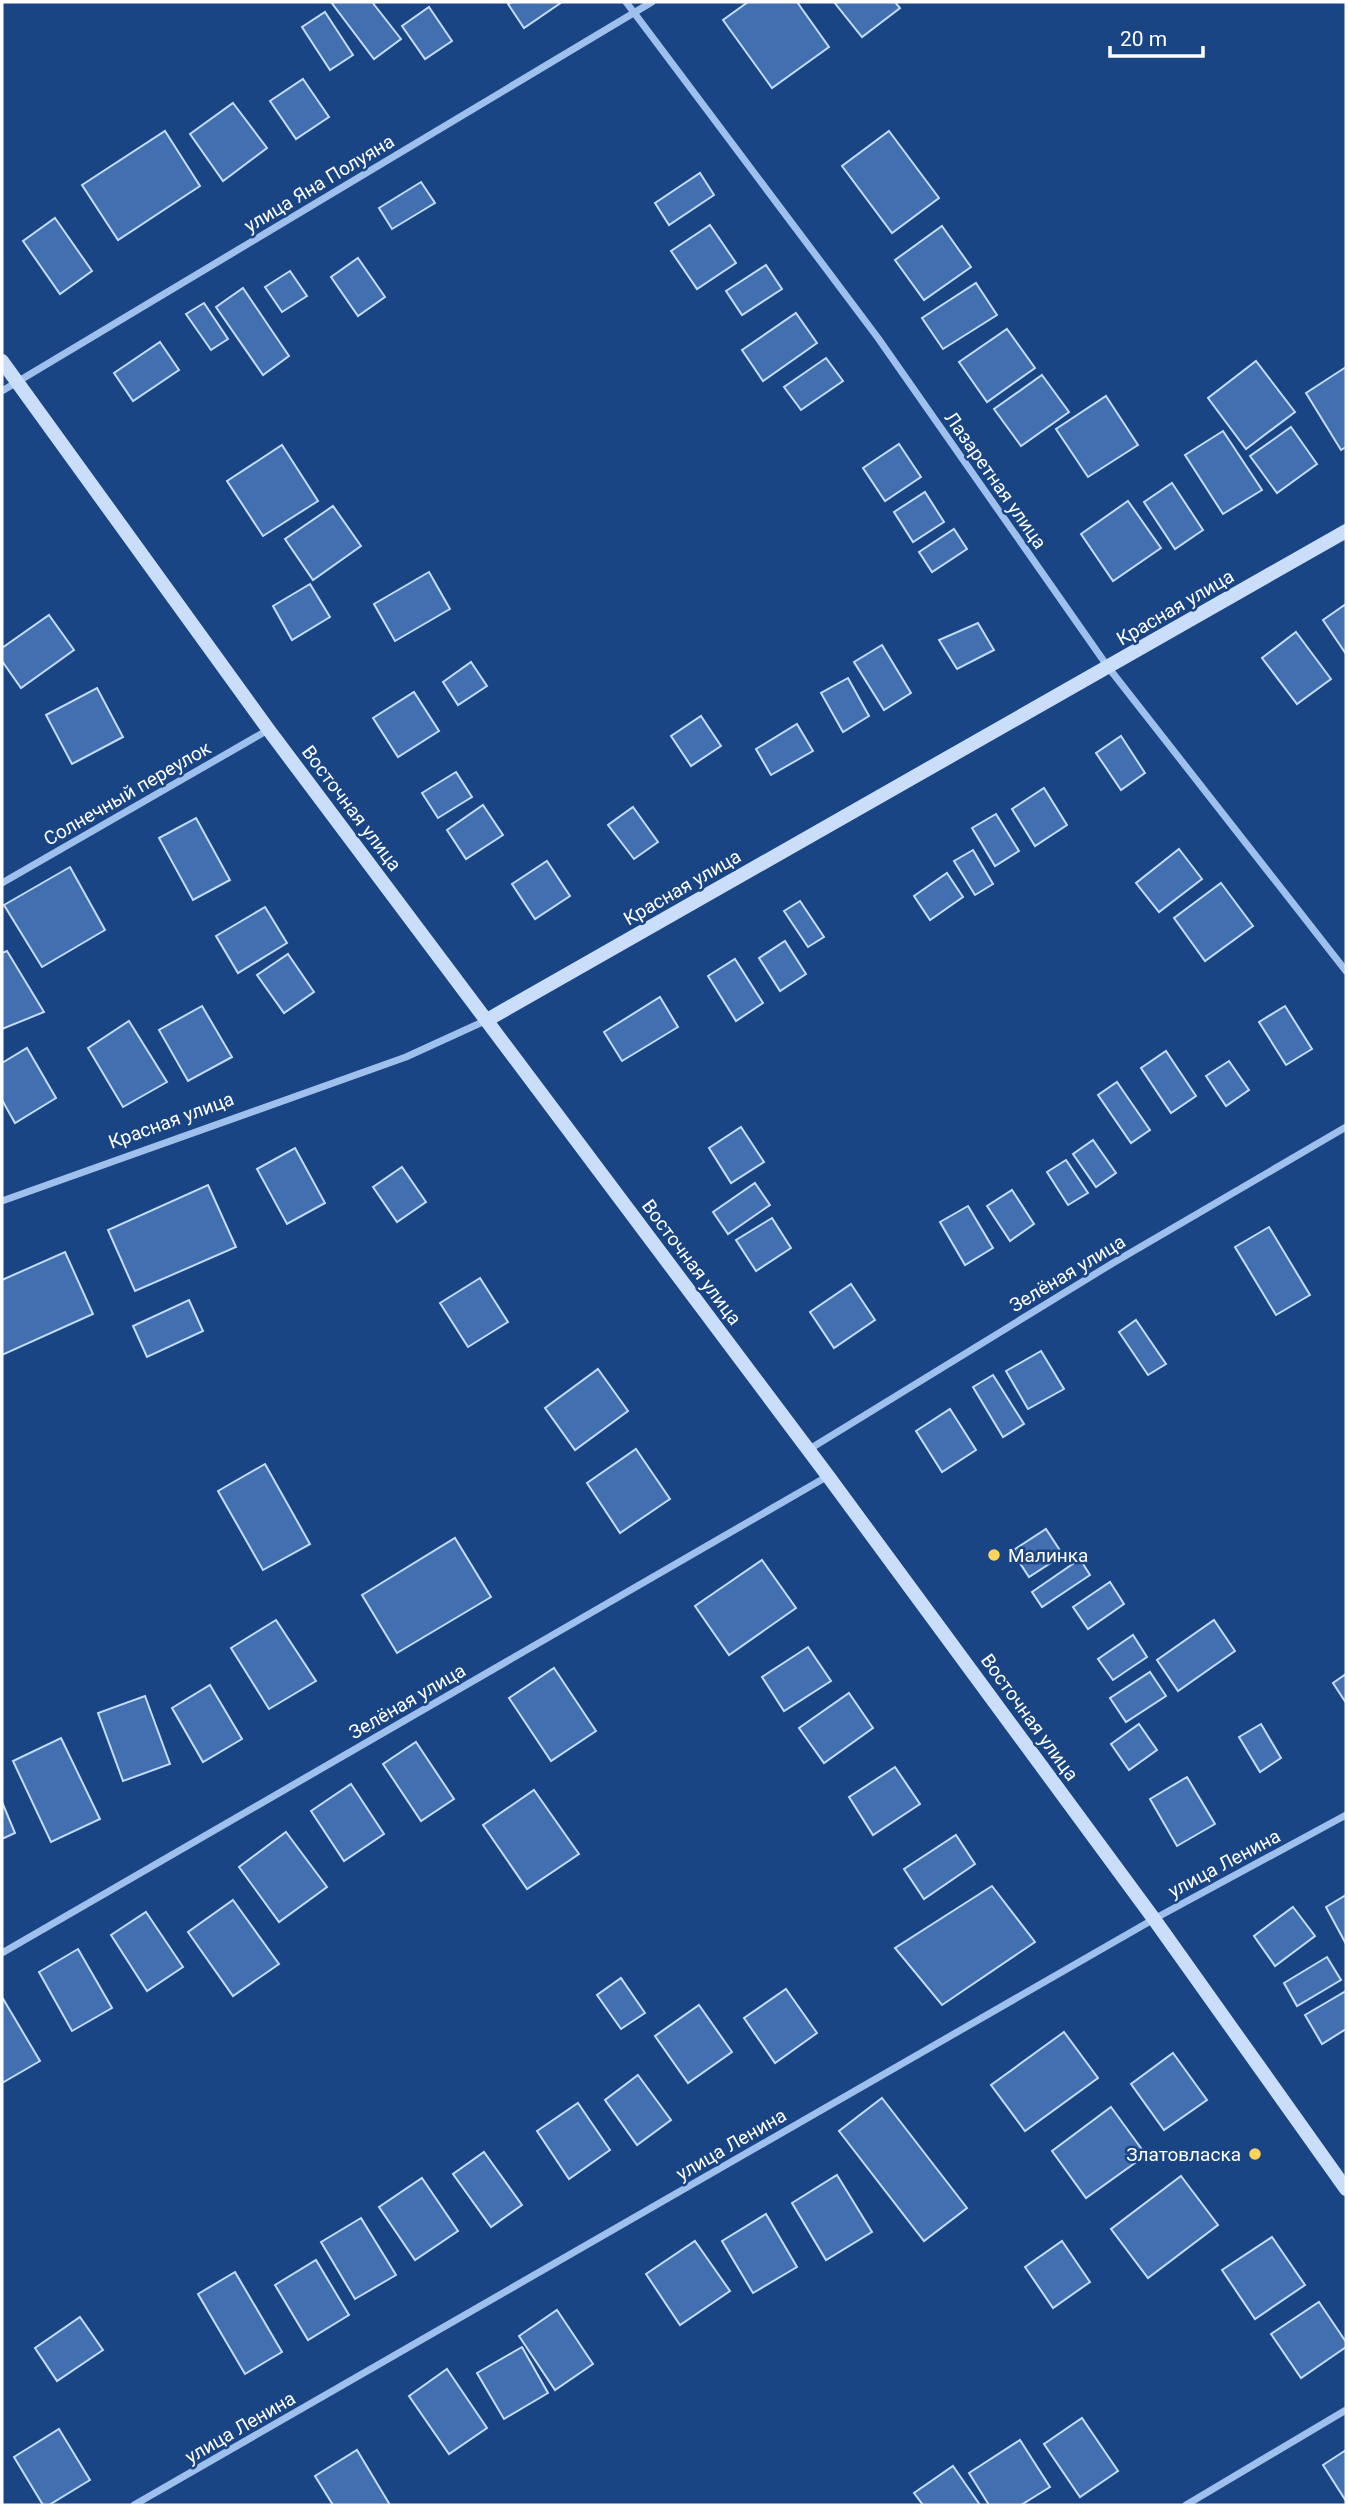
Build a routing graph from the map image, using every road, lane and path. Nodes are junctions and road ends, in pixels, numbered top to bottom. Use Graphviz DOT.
graph roads {
  1 [pos="626,2"];
  2 [pos="652,2"];
  3 [pos="634,12"];
  4 [pos="2,361"];
  5 [pos="17,382"];
  6 [pos="2,391"];
  7 [pos="1346,531"];
  8 [pos="1108,667"];
  9 [pos="268,729"];
  10 [pos="2,883"];
  11 [pos="1346,971"];
  12 [pos="487,1020"];
  13 [pos="1346,1127"];
  14 [pos="2,1201"];
  15 [pos="808,1450"];
  16 [pos="828,1476"];
  17 [pos="1346,1815"];
  18 [pos="1154,1919"];
  19 [pos="2,1953"];
  20 [pos="1346,2189"];
  21 [pos="1346,2410"];
  22 [pos="134,2505"];
  23 [pos="1186,2505"];
  1 -- 3 [label="street, Лазаретная улица"];
  2 -- 3 [label="street, улица Яна Полуяна"];
  3 -- 5 [label="street, улица Яна Полуяна"];
  3 -- 8 [label="street, Лазаретная улица"];
  4 -- 5 [label="street, Восточная улица"];
  5 -- 6 [label="street, улица Яна Полуяна"];
  5 -- 9 [label="street, Восточная улица"];
  7 -- 8 [label="street, Красная улица"];
  8 -- 11 [label="street, Лазаретная улица"];
  8 -- 12 [label="street, Красная улица"];
  9 -- 10 [label="street, Солнечный переулок"];
  9 -- 12 [label="street, Восточная улица"];
  12 -- 14 [label="street, Красная улица"];
  12 -- 15 [label="street, Восточная улица"];
  13 -- 15 [label="street, Зелёная улица"];
  15 -- 16 [label="street, Восточная улица"];
  16 -- 18 [label="street, Восточная улица"];
  16 -- 19 [label="street, Зелёная улица"];
  17 -- 18 [label="street, улица Ленина"];
  18 -- 20 [label="street, Восточная улица"];
  18 -- 22 [label="street, улица Ленина"];
  21 -- 23 [label="street"];
}
